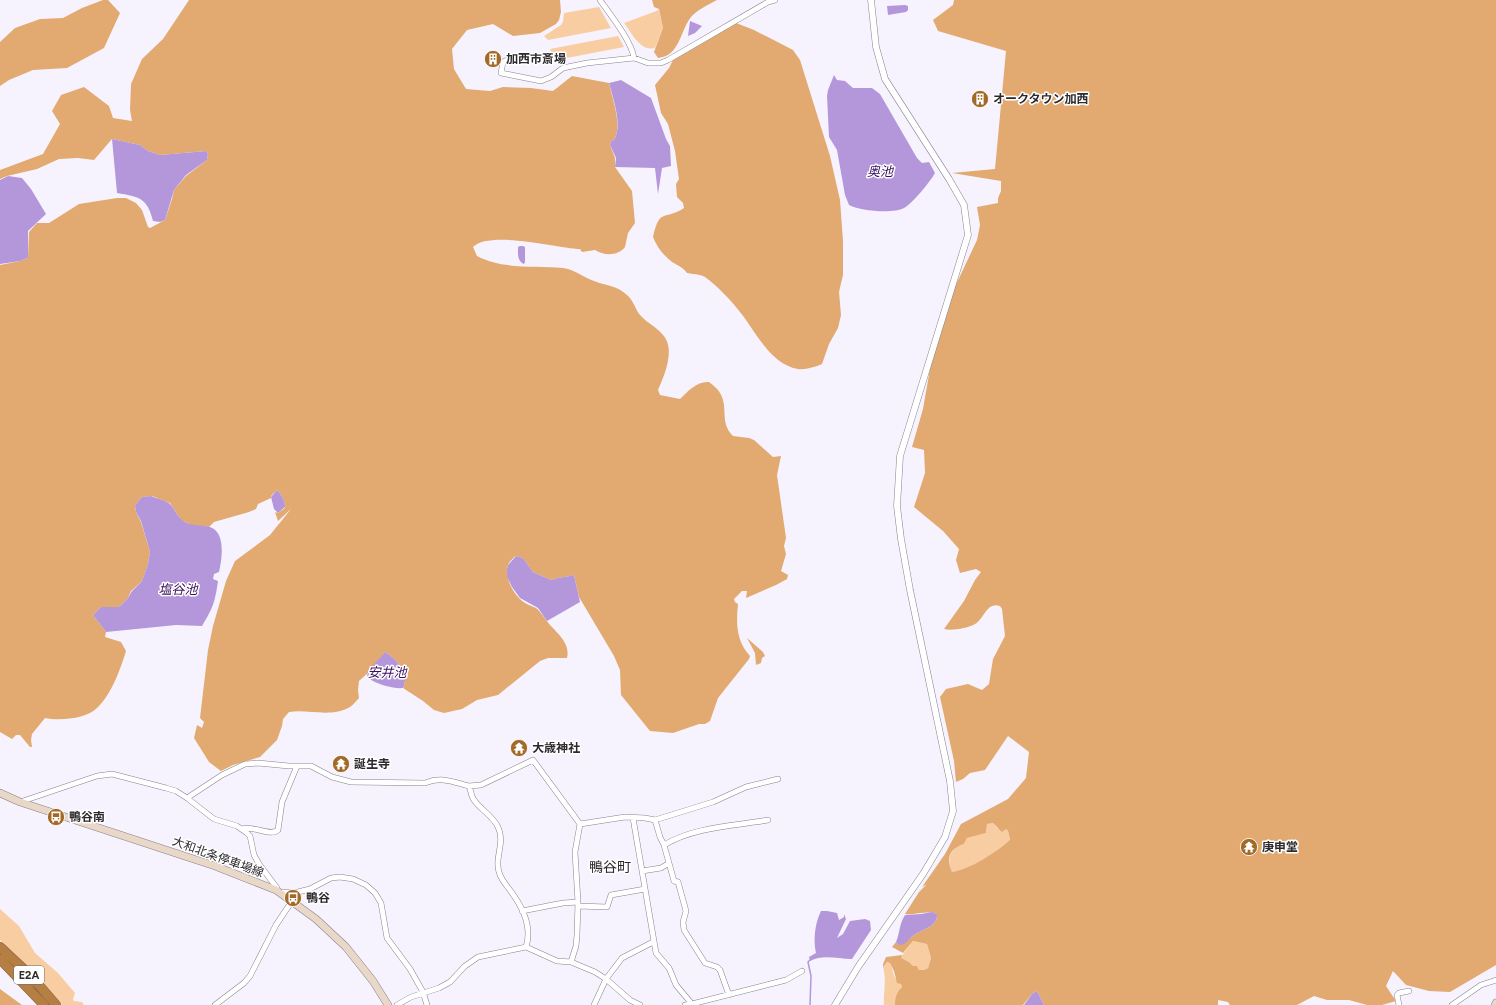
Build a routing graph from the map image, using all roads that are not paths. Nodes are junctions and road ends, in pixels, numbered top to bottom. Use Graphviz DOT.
graph roads {
  1 [pos="600,0"];
  2 [pos="775,0"];
  3 [pos="870,0"];
  4 [pos="634,58"];
  5 [pos="520,60"];
  6 [pos="297,766"];
  7 [pos="778,779"];
  8 [pos="469,786"];
  9 [pos="0,793"];
  10 [pos="187,798"];
  11 [pos="20,802"];
  12 [pos="633,818"];
  13 [pos="655,820"];
  14 [pos="768,820"];
  15 [pos="580,824"];
  16 [pos="242,829"];
  17 [pos="664,846"];
  18 [pos="669,863"];
  19 [pos="642,871"];
  20 [pos="645,889"];
  21 [pos="278,892"];
  22 [pos="292,901"];
  23 [pos="578,904"];
  24 [pos="522,911"];
  25 [pos="653,942"];
  26 [pos="0,947"];
  27 [pos="526,947"];
  28 [pos="0,959"];
  29 [pos="571,962"];
  30 [pos="802,971"];
  31 [pos="606,979"];
  32 [pos="1496,980"];
  33 [pos="1409,991"];
  34 [pos="423,992"];
  35 [pos="729,995"];
  36 [pos="692,1004"];
  37 [pos="44,1005"];
  38 [pos="56,1005"];
  39 [pos="215,1005"];
  40 [pos="388,1005"];
  41 [pos="397,1005"];
  42 [pos="427,1005"];
  43 [pos="594,1005"];
  44 [pos="640,1005"];
  45 [pos="685,1005"];
  46 [pos="835,1005"];
  47 [pos="1398,1005"];
  48 [pos="1452,1005"];
  1 -- 4 [label="street"];
  2 -- 4 [label="street"];
  3 -- 46 [label="street"];
  4 -- 5 [label="street"];
  6 -- 8 [label="street"];
  6 -- 10 [label="street"];
  6 -- 16 [label="street"];
  7 -- 13 [label="street"];
  8 -- 15 [label="street"];
  8 -- 24 [label="street"];
  9 -- 11 [label="main road, 大和北条停車場線"];
  10 -- 11 [label="street"];
  10 -- 16 [label="street"];
  11 -- 21 [label="main road, 大和北条停車場線"];
  12 -- 13 [label="street"];
  12 -- 15 [label="street"];
  12 -- 19 [label="street"];
  13 -- 17 [label="street"];
  14 -- 17 [label="street"];
  15 -- 23 [label="street"];
  16 -- 21 [label="street"];
  17 -- 18 [label="street"];
  18 -- 19 [label="street"];
  18 -- 35 [label="street"];
  19 -- 20 [label="street"];
  20 -- 23 [label="street"];
  20 -- 25 [label="street"];
  21 -- 22 [label="main road, 大和北条停車場線"];
  21 -- 34 [label="street"];
  22 -- 39 [label="street"];
  22 -- 40 [label="main road, 大和北条停車場線"];
  23 -- 24 [label="street"];
  23 -- 29 [label="street"];
  24 -- 27 [label="street"];
  25 -- 31 [label="street"];
  25 -- 36 [label="street"];
  26 -- 38 [label="highway, E2A"];
  27 -- 29 [label="street"];
  27 -- 34 [label="street"];
  28 -- 37 [label="highway, E2A"];
  29 -- 31 [label="street"];
  30 -- 35 [label="street"];
  31 -- 43 [label="street"];
  31 -- 44 [label="street"];
  32 -- 48 [label="street"];
  33 -- 47 [label="street"];
  34 -- 41 [label="street"];
  34 -- 42 [label="street"];
  35 -- 36 [label="street"];
  36 -- 45 [label="street"];
}
